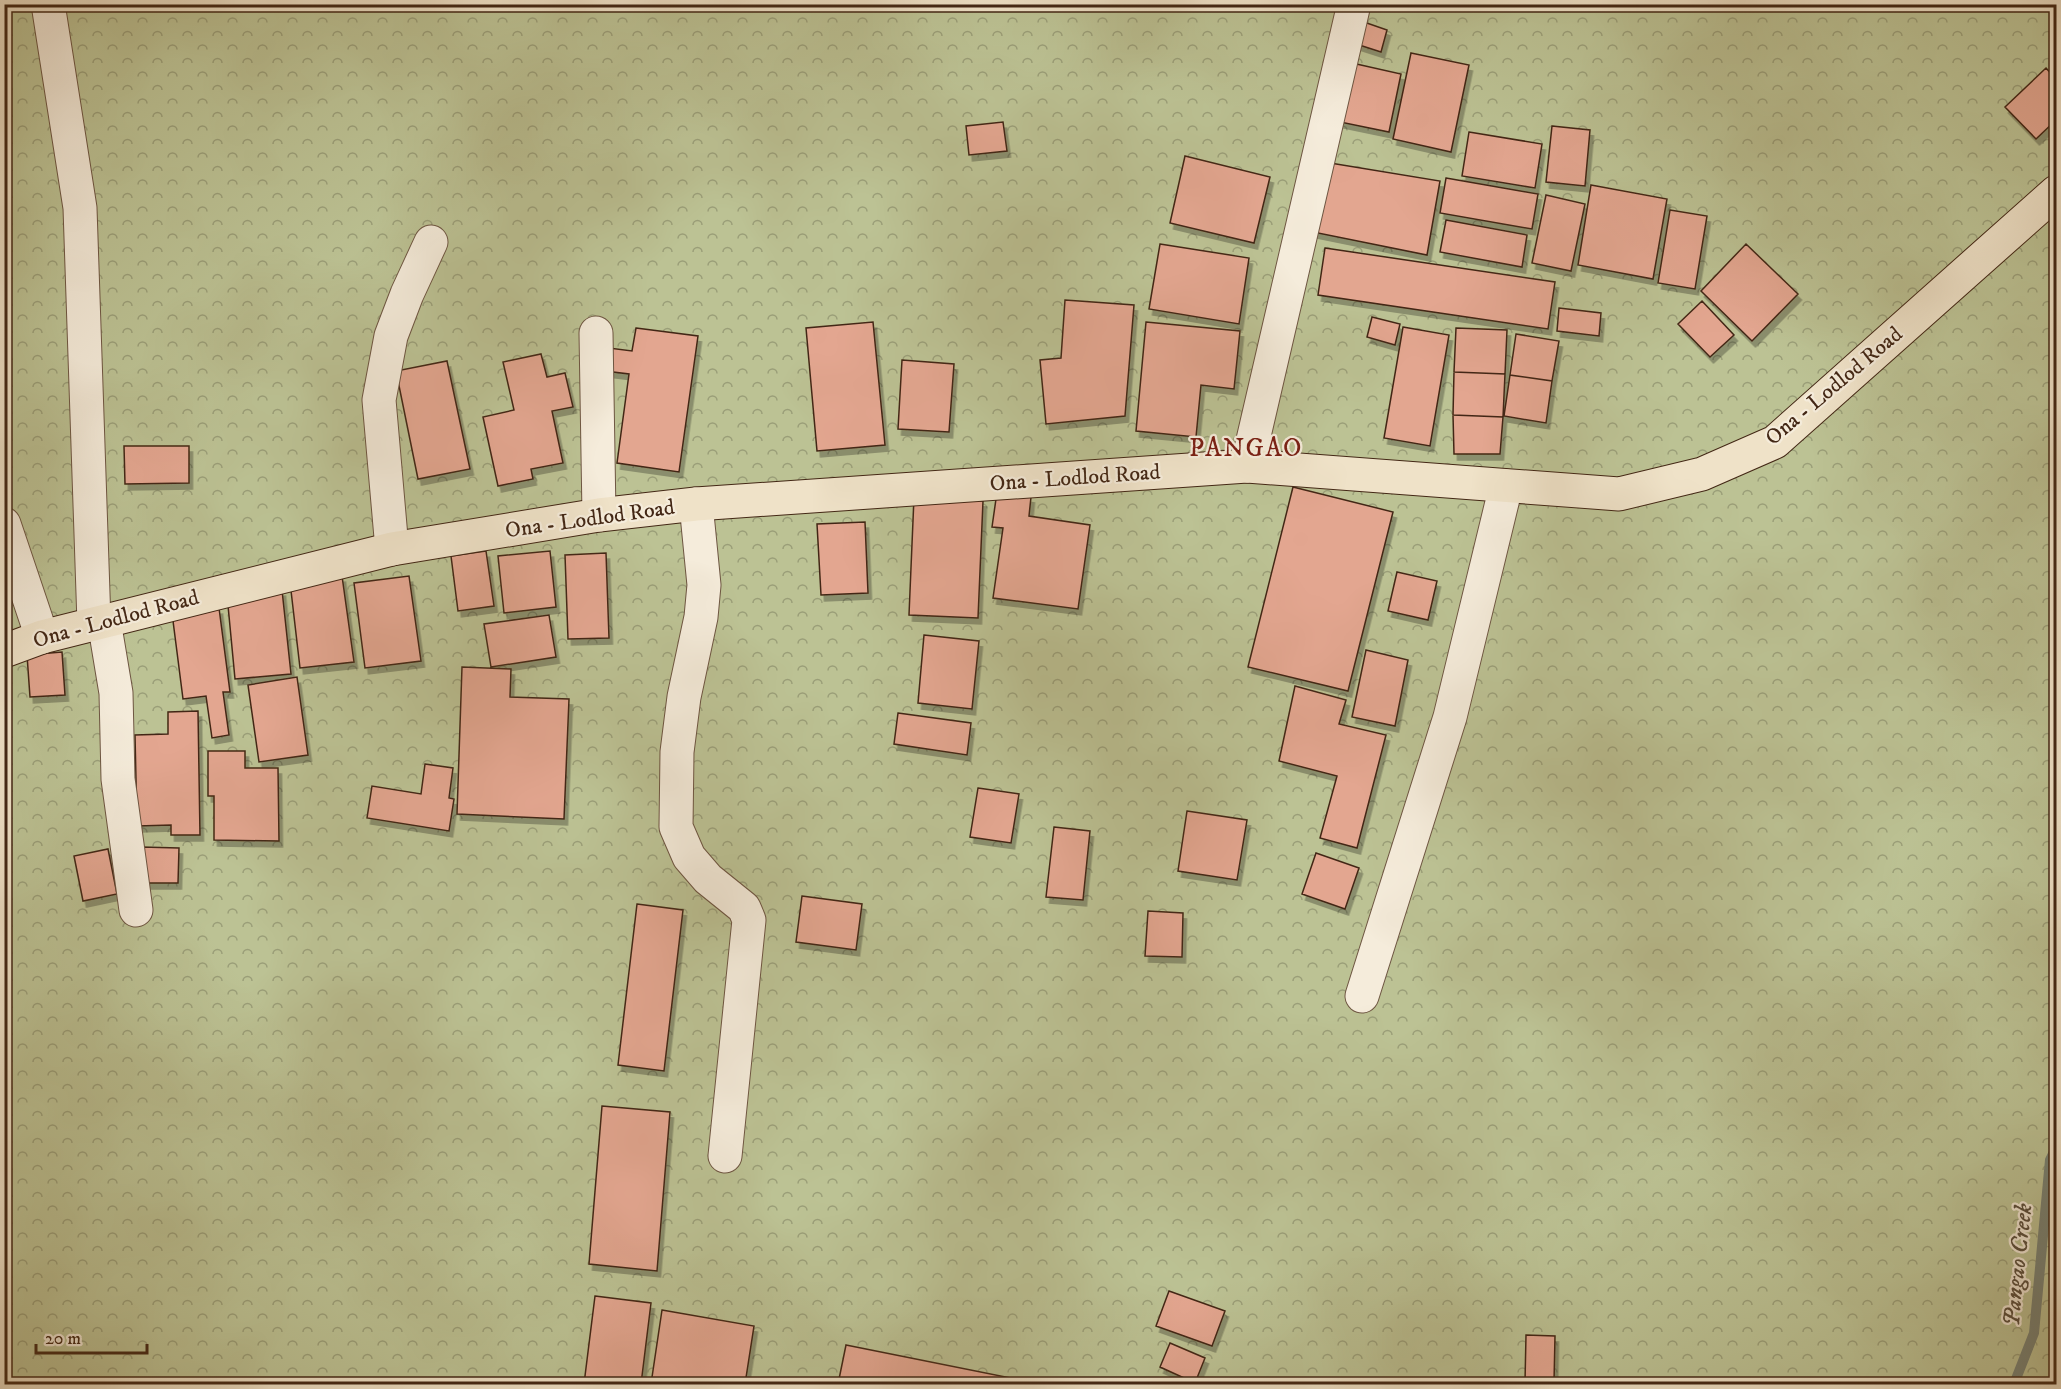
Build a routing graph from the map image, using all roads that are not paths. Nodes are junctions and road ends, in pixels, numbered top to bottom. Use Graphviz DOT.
graph roads {
  1 [pos="48,4"];
  2 [pos="1354,4"];
  3 [pos="2056,192"];
  4 [pos="431,242"];
  5 [pos="596,333"];
  6 [pos="1247,466"];
  7 [pos="1506,486"];
  8 [pos="696,504"];
  9 [pos="600,515"];
  10 [pos="4,524"];
  11 [pos="392,549"];
  12 [pos="99,622"];
  13 [pos="42,637"];
  14 [pos="4,651"];
  15 [pos="136,910"];
  16 [pos="1362,996"];
  17 [pos="725,1156"];
  1 -- 12 [label="street"];
  2 -- 6 [label="street"];
  3 -- 7 [label="main road, Ona - Lodlod Road"];
  4 -- 11 [label="street"];
  5 -- 9 [label="street"];
  6 -- 7 [label="main road, Ona - Lodlod Road"];
  6 -- 8 [label="main road, Ona - Lodlod Road"];
  7 -- 16 [label="street"];
  8 -- 9 [label="main road, Ona - Lodlod Road"];
  8 -- 17 [label="street"];
  9 -- 11 [label="main road, Ona - Lodlod Road"];
  10 -- 13 [label="street"];
  11 -- 12 [label="main road, Ona - Lodlod Road"];
  12 -- 13 [label="main road, Ona - Lodlod Road"];
  12 -- 15 [label="street"];
  13 -- 14 [label="main road, Ona - Lodlod Road"];
}
